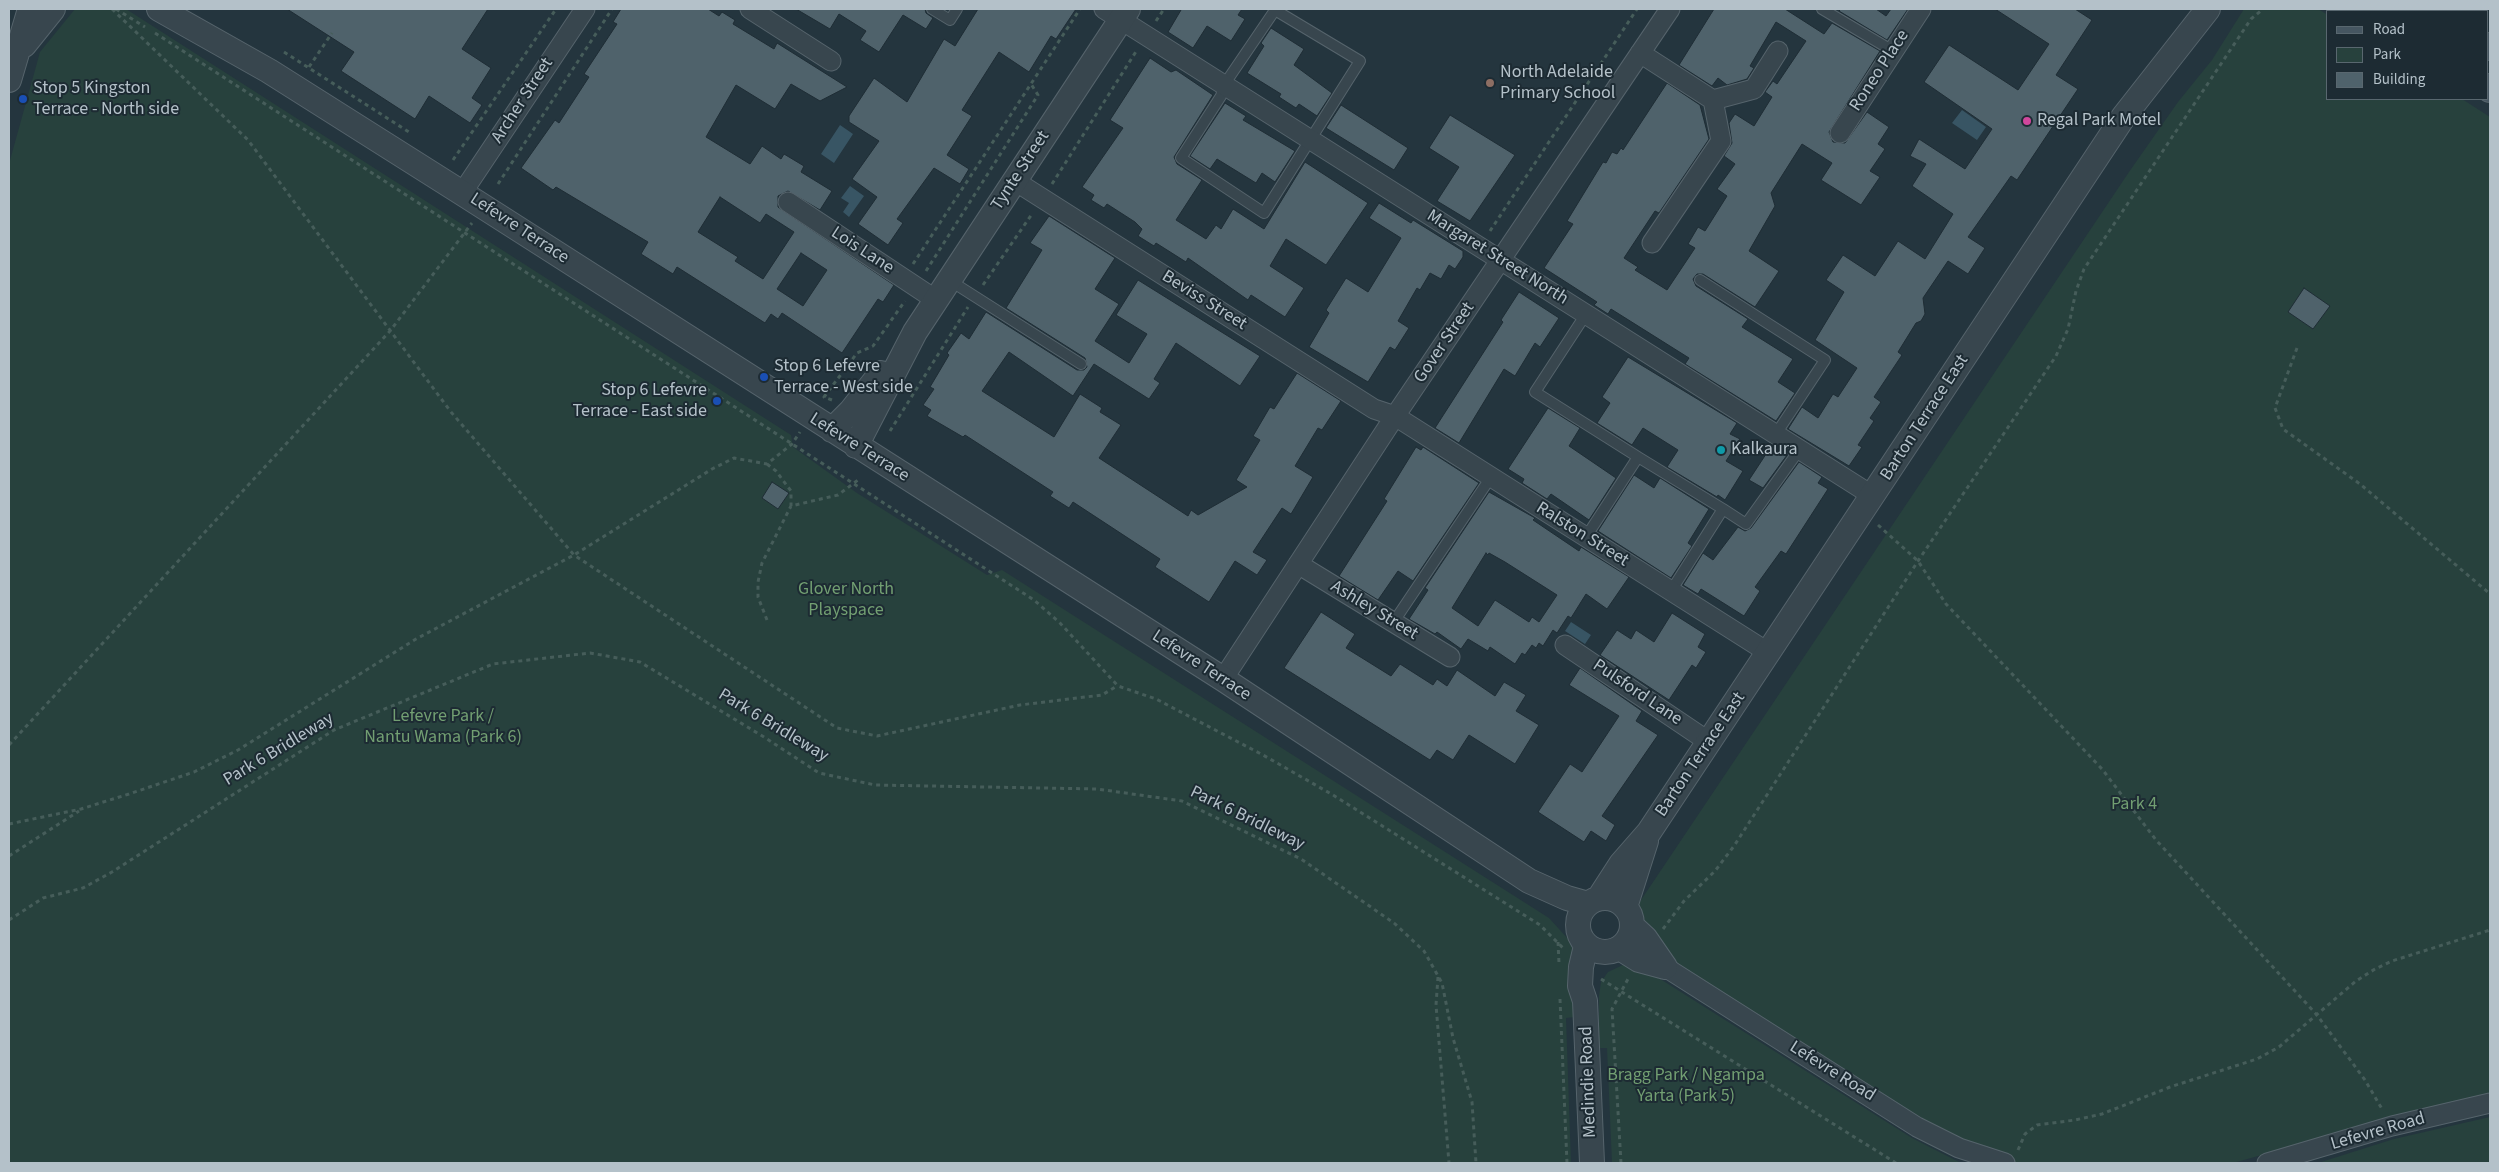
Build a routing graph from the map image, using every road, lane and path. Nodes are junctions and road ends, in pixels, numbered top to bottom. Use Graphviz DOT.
graph roads {
  1 [pos="30,9"];
  2 [pos="52,9"];
  3 [pos="112,9"];
  4 [pos="116,9"];
  5 [pos="159,9"];
  6 [pos="556,9"];
  7 [pos="585,9"];
  8 [pos="612,9"];
  9 [pos="750,9"];
  10 [pos="932,9"];
  11 [pos="957,9"];
  12 [pos="1637,9"];
  13 [pos="1670,9"];
  14 [pos="1822,9"];
  15 [pos="1920,9"];
  16 [pos="2208,9"];
  17 [pos="2263,9"];
  18 [pos="1080,10"];
  19 [pos="1117,12"];
  20 [pos="332,33"];
  21 [pos="1140,46"];
  22 [pos="1778,51"];
  23 [pos="1893,51"];
  24 [pos="284,52"];
  25 [pos="1640,53"];
  26 [pos="15,56"];
  27 [pos="831,61"];
  28 [pos="309,67"];
  29 [pos="9,80"];
  30 [pos="1031,84"];
  31 [pos="1224,85"];
  32 [pos="1713,100"];
  33 [pos="1840,133"];
  34 [pos="415,136"];
  35 [pos="1311,140"];
  36 [pos="447,156"];
  37 [pos="1015,181"];
  38 [pos="498,184"];
  39 [pos="462,193"];
  40 [pos="1043,199"];
  41 [pos="788,202"];
  42 [pos="484,207"];
  43 [pos="464,233"];
  44 [pos="1486,236"];
  45 [pos="1652,243"];
  46 [pos="1502,261"];
  47 [pos="1700,280"];
  48 [pos="910,282"];
  49 [pos="943,290"];
  50 [pos="975,297"];
  51 [pos="1586,314"];
  52 [pos="390,331"];
  53 [pos="914,332"];
  54 [pos="2297,348"];
  55 [pos="1081,364"];
  56 [pos="833,400"];
  57 [pos="1396,416"];
  58 [pos="832,430"];
  59 [pos="1776,434"];
  60 [pos="888,435"];
  61 [pos="792,444"];
  62 [pos="856,446"];
  63 [pos="1800,450"];
  64 [pos="1638,457"];
  65 [pos="767,464"];
  66 [pos="1491,477"];
  67 [pos="858,480"];
  68 [pos="854,484"];
  69 [pos="1868,504"];
  70 [pos="791,506"];
  71 [pos="1723,509"];
  72 [pos="1586,537"];
  73 [pos="574,555"];
  74 [pos="1918,561"];
  75 [pos="1298,564"];
  76 [pos="1671,591"];
  77 [pos="2489,593"];
  78 [pos="767,620"];
  79 [pos="1393,623"];
  80 [pos="1565,645"];
  81 [pos="1769,653"];
  82 [pos="1450,657"];
  83 [pos="1223,679"];
  84 [pos="1118,686"];
  85 [pos="1709,742"];
  86 [pos="9,744"];
  87 [pos="81,809"];
  88 [pos="9,824"];
  89 [pos="1650,832"];
  90 [pos="9,856"];
  91 [pos="1529,881"];
  92 [pos="1593,901"];
  93 [pos="1629,917"];
  94 [pos="9,920"];
  95 [pos="2490,930"];
  96 [pos="1659,934"];
  97 [pos="1558,941"];
  98 [pos="1592,945"];
  99 [pos="1665,967"];
  100 [pos="1634,969"];
  101 [pos="1559,970"];
  102 [pos="1438,976"];
  103 [pos="1604,981"];
  104 [pos="1560,989"];
  105 [pos="1620,991"];
  106 [pos="2317,1015"];
  107 [pos="2490,1103"];
  108 [pos="2392,1126"];
  109 [pos="2011,1158"];
  110 [pos="1450,1163"];
  111 [pos="1476,1163"];
  112 [pos="1567,1163"];
  113 [pos="1592,1163"];
  114 [pos="1621,1163"];
  115 [pos="1896,1163"];
  116 [pos="2267,1163"];
  1 -- 26 [label="street"];
  2 -- 26 [label="street"];
  3 -- 52 [label="path"];
  4 -- 43 [label="path"];
  5 -- 39 [label="street, Lefevre Terrace"];
  6 -- 36 [label="path"];
  7 -- 39 [label="street, Archer Street"];
  8 -- 38 [label="path"];
  9 -- 27 [label="street"];
  10 -- 11 [label="lane"];
  12 -- 44 [label="path"];
  13 -- 25 [label="street, Gover Street"];
  14 -- 23 [label="lane"];
  15 -- 23 [label="street, Roneo Place"];
  16 -- 69 [label="street, Barton Terrace East"];
  17 -- 74 [label="path"];
  18 -- 30 [label="path"];
  19 -- 31 [label="street, Margaret Street North"];
  19 -- 37 [label="street, Tynte Street"];
  20 -- 28 [label="path"];
  21 -- 40 [label="path"];
  22 -- 32 [label="street"];
  23 -- 33 [label="street, Roneo Place"];
  24 -- 28 [label="path"];
  25 -- 32 [label="street"];
  25 -- 46 [label="street, Gover Street"];
  26 -- 29 [label="street"];
  28 -- 34 [label="path"];
  30 -- 48 [label="path"];
  30 -- 48 [label="path"];
  31 -- 35 [label="street, Margaret Street North"];
  31 -- 35 [label="lane"];
  31 -- 35 [label="lane"];
  32 -- 45 [label="street"];
  35 -- 46 [label="street, Margaret Street North"];
  37 -- 40 [label="street, Beviss Street"];
  37 -- 49 [label="street, Tynte Street"];
  39 -- 42 [label="street, Lefevre Terrace"];
  40 -- 50 [label="path"];
  40 -- 57 [label="street, Beviss Street"];
  41 -- 48 [label="street, Lois Lane"];
  42 -- 43 [label="path"];
  42 -- 58 [label="street, Lefevre Terrace"];
  43 -- 52 [label="path"];
  43 -- 61 [label="path"];
  46 -- 51 [label="street, Margaret Street North"];
  46 -- 57 [label="street, Gover Street"];
  47 -- 59 [label="lane"];
  48 -- 49 [label="street, Lois Lane"];
  48 -- 56 [label="path"];
  49 -- 50 [label="lane"];
  49 -- 53 [label="street, Tynte Street"];
  50 -- 55 [label="lane"];
  50 -- 60 [label="path"];
  51 -- 59 [label="street, Margaret Street North"];
  51 -- 64 [label="lane"];
  52 -- 73 [label="path"];
  52 -- 86 [label="path"];
  53 -- 58 [label="street, Tynte Street"];
  53 -- 62 [label="street, Tynte Street"];
  54 -- 77 [label="path"];
  57 -- 66 [label="street, Ralston Street"];
  57 -- 75 [label="street, Gover Street"];
  58 -- 62 [label="street, Lefevre Terrace"];
  59 -- 63 [label="street, Margaret Street North"];
  61 -- 65 [label="path"];
  61 -- 68 [label="path"];
  62 -- 83 [label="street, Lefevre Terrace"];
  63 -- 69 [label="street, Margaret Street North"];
  63 -- 71 [label="lane"];
  64 -- 71 [label="lane"];
  64 -- 72 [label="lane"];
  65 -- 70 [label="path"];
  65 -- 73 [label="path"];
  66 -- 72 [label="street, Ralston Street"];
  66 -- 79 [label="lane"];
  67 -- 68 [label="path"];
  68 -- 70 [label="path"];
  68 -- 84 [label="path"];
  69 -- 74 [label="path"];
  69 -- 81 [label="street, Barton Terrace East"];
  70 -- 78 [label="path"];
  71 -- 76 [label="lane"];
  72 -- 76 [label="street, Ralston Street"];
  73 -- 84 [label="path"];
  73 -- 87 [label="path"];
  74 -- 96 [label="path"];
  74 -- 106 [label="path"];
  75 -- 79 [label="street, Ashley Street"];
  75 -- 83 [label="street, Gover Street"];
  76 -- 81 [label="street, Ralston Street"];
  79 -- 82 [label="street, Ashley Street"];
  80 -- 85 [label="street, Pulsford Lane"];
  81 -- 85 [label="street, Barton Terrace East"];
  83 -- 91 [label="street, Lefevre Terrace"];
  84 -- 97 [label="path"];
  85 -- 89 [label="street, Barton Terrace East"];
  87 -- 88 [label="path"];
  87 -- 90 [label="path"];
  89 -- 92 [label="street, Barton Terrace East"];
  89 -- 93 [label="street, Barton Terrace East"];
  91 -- 92 [label="street, Lefevre Terrace"];
  91 -- 98 [label="street, Lefevre Terrace"];
  92 -- 93 [label="street"];
  92 -- 98 [label="street"];
  93 -- 98 [label="street"];
  93 -- 99 [label="street, Lefevre Road"];
  94 -- 102 [label="path, Park 6 Bridleway"];
  95 -- 106 [label="path"];
  97 -- 98 [label="path"];
  97 -- 101 [label="path"];
  98 -- 99 [label="street, Lefevre Road"];
  98 -- 113 [label="street, Medindie Road"];
  99 -- 109 [label="street, Lefevre Road"];
  100 -- 105 [label="path"];
  102 -- 110 [label="path"];
  102 -- 111 [label="path, Park 6 Bridleway"];
  103 -- 105 [label="path"];
  104 -- 112 [label="path"];
  105 -- 114 [label="path"];
  105 -- 115 [label="path"];
  106 -- 108 [label="path"];
  106 -- 109 [label="path"];
  107 -- 108 [label="street, Lefevre Road"];
  108 -- 116 [label="street, Lefevre Road"];
}
